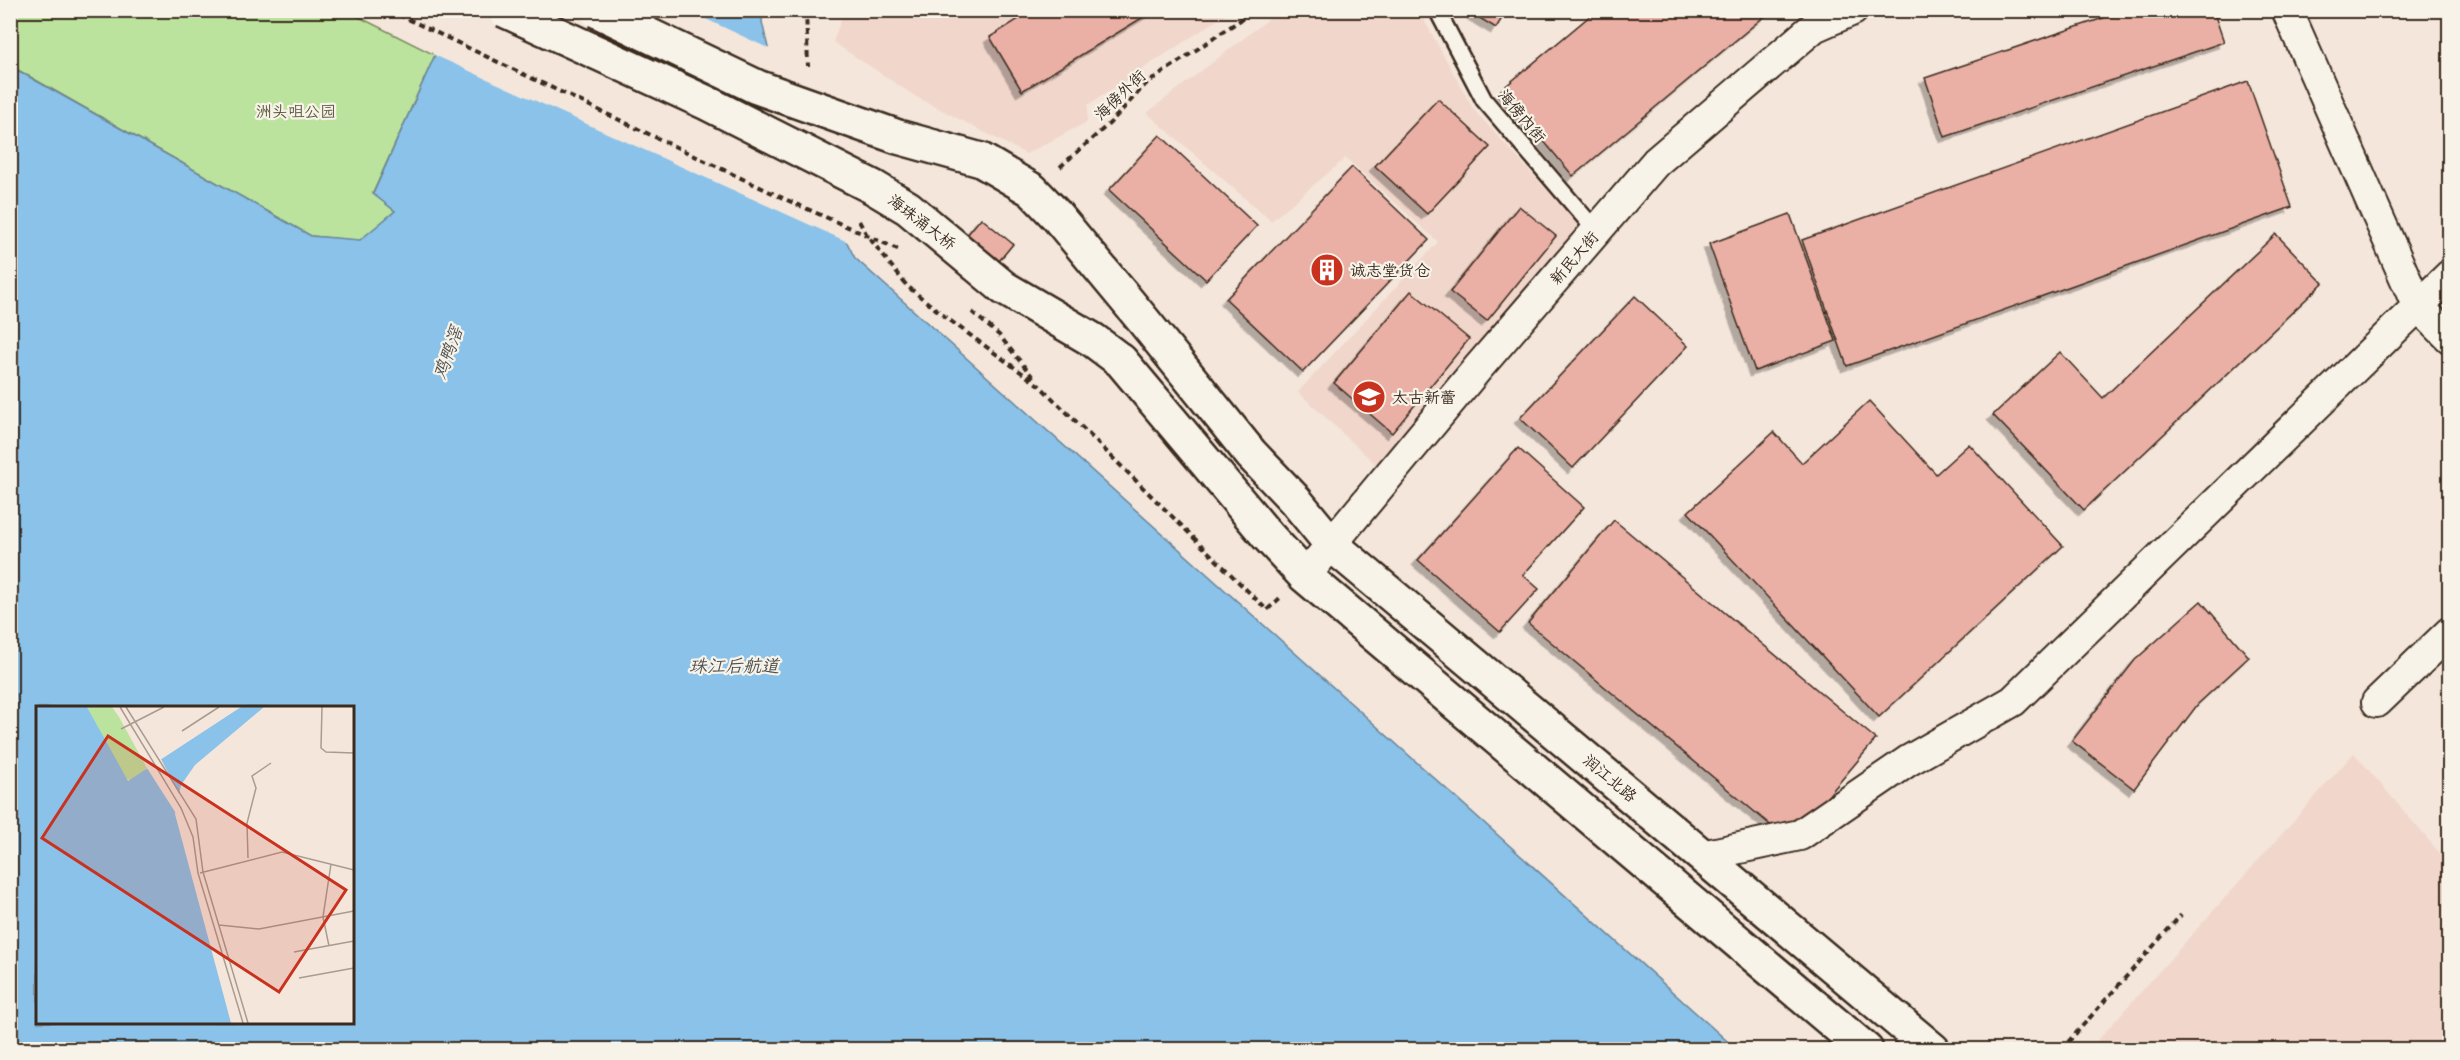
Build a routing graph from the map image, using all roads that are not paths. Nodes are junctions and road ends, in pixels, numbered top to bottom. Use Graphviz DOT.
graph roads {
  1 [pos="504,10"];
  2 [pos="597,10"];
  3 [pos="1437,10"];
  4 [pos="1853,10"];
  5 [pos="2287,10"];
  6 [pos="1597,232"];
  7 [pos="2450,275"];
  8 [pos="2417,305"];
  9 [pos="2450,338"];
  10 [pos="1332,545"];
  11 [pos="1305,576"];
  12 [pos="2450,632"];
  13 [pos="2377,702"];
  14 [pos="1702,856"];
  15 [pos="1866,1050"];
  16 [pos="1933,1050"];
  1 -- 11 [label="main road, 海珠涌大桥, bridge"];
  2 -- 10 [label="main road, 润江北路, bridge"];
  3 -- 6 [label="lane, 海傍内街"];
  4 -- 6 [label="street, 新民大街"];
  5 -- 8 [label="street"];
  6 -- 10 [label="street, 新民大街"];
  7 -- 8 [label="street"];
  8 -- 9 [label="street"];
  8 -- 14 [label="street"];
  10 -- 11 [label="street, 新民大街"];
  10 -- 14 [label="main road, 润江北路"];
  11 -- 15 [label="main road"];
  12 -- 13 [label="street"];
  14 -- 16 [label="main road, 润江北路"];
}
